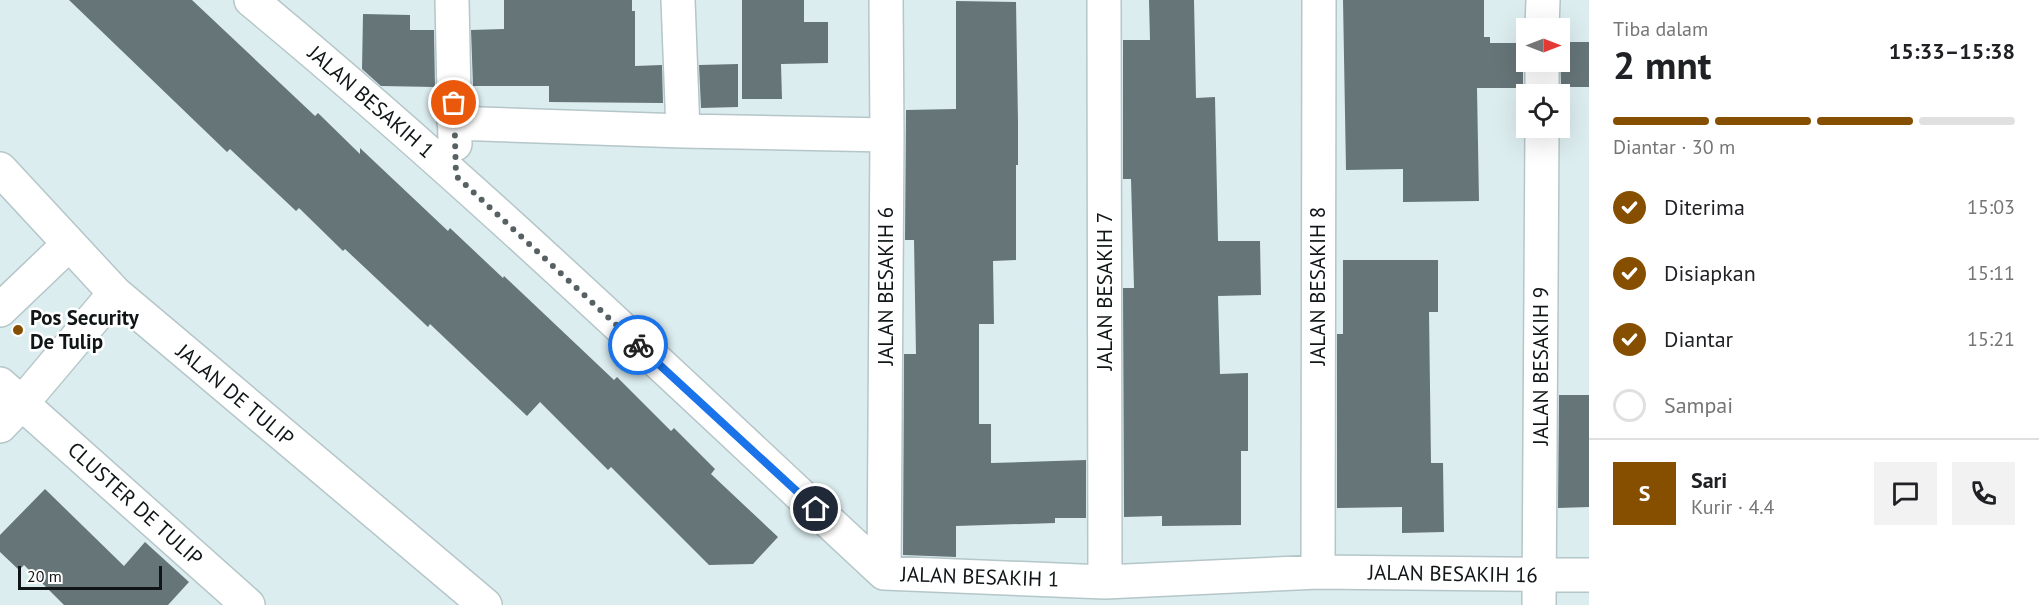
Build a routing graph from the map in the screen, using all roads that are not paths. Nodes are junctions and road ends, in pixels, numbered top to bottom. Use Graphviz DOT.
graph roads {
  1 [pos="251,0"];
  2 [pos="452,0"];
  3 [pos="678,0"];
  4 [pos="886,0"];
  5 [pos="1104,0"];
  6 [pos="1319,0"];
  7 [pos="1543,0"];
  8 [pos="1542,18"];
  9 [pos="454,123"];
  10 [pos="683,131"];
  11 [pos="887,135"];
  12 [pos="1542,138"];
  13 [pos="0,169"];
  14 [pos="456,176"];
  15 [pos="69,243"];
  16 [pos="115,293"];
  17 [pos="0,310"];
  18 [pos="7,404"];
  19 [pos="1318,572"];
  20 [pos="884,573"];
  21 [pos="1589,575"];
  22 [pos="1105,582"];
  23 [pos="1539,590"];
  24 [pos="248,605"];
  25 [pos="485,605"];
  1 -- 14 [label="street, JALAN BESAKIH 1"];
  2 -- 9 [label="street"];
  3 -- 10 [label="street"];
  4 -- 11 [label="street, JALAN BESAKIH 6"];
  5 -- 22 [label="street, JALAN BESAKIH 7"];
  6 -- 19 [label="street, JALAN BESAKIH 8"];
  7 -- 8 [label="street"];
  9 -- 10 [label="street"];
  9 -- 14 [label="street"];
  10 -- 11 [label="street"];
  11 -- 20 [label="street, JALAN BESAKIH 6"];
  12 -- 23 [label="street, JALAN BESAKIH 9"];
  13 -- 15 [label="street, JALAN DE TULIP"];
  14 -- 20 [label="street, JALAN BESAKIH 1"];
  15 -- 16 [label="street, JALAN DE TULIP"];
  15 -- 17 [label="street"];
  16 -- 18 [label="street, CLUSTER DE TULIP"];
  16 -- 25 [label="street, JALAN DE TULIP"];
  18 -- 24 [label="street, CLUSTER DE TULIP"];
  19 -- 22 [label="street, JALAN BESAKIH 1"];
  19 -- 23 [label="street, JALAN BESAKIH 16"];
  20 -- 22 [label="street, JALAN BESAKIH 1"];
  21 -- 23 [label="street, JALAN BESAKIH 16"];
}
